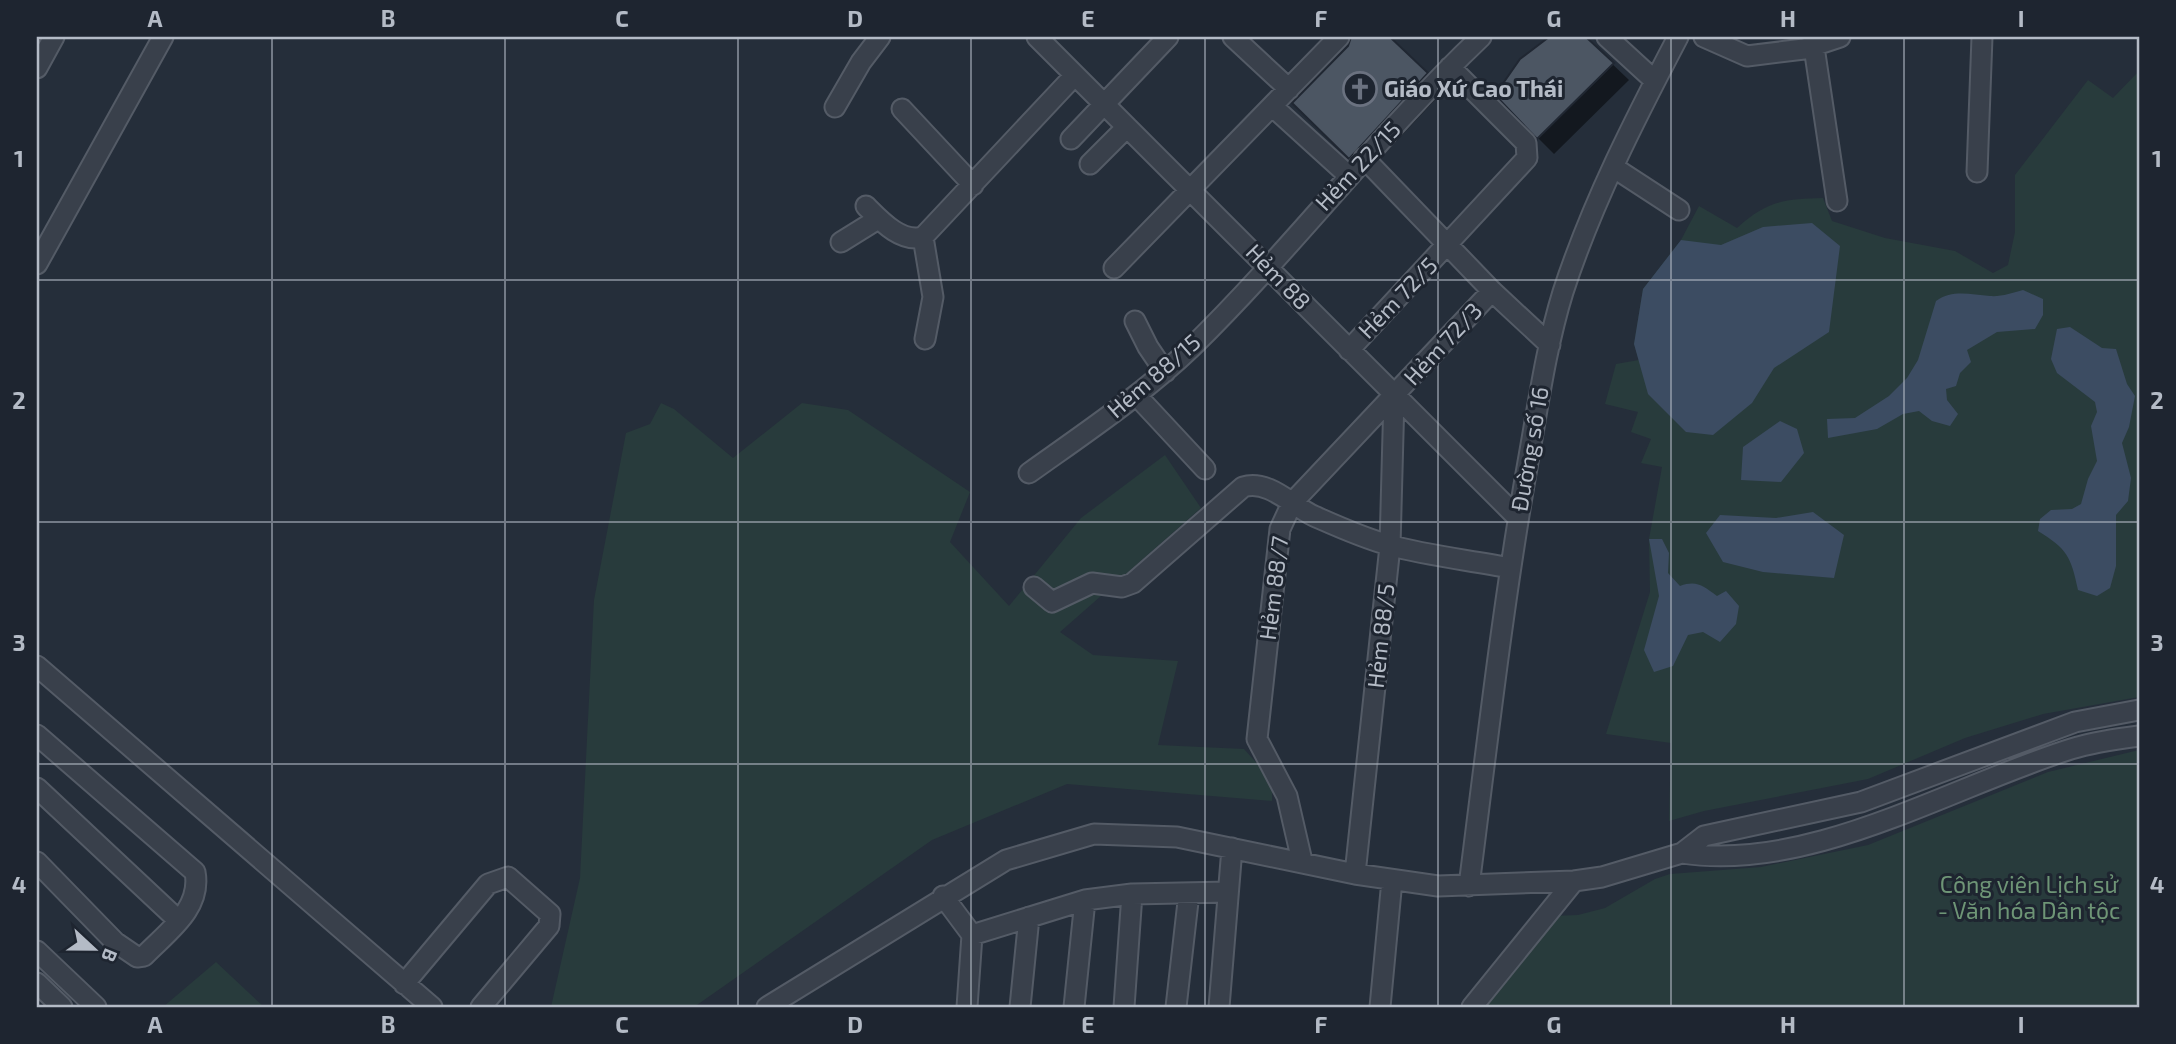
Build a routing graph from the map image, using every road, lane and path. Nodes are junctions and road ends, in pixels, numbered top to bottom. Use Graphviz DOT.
graph roads {
  1 [pos="54,37"];
  2 [pos="163,37"];
  3 [pos="880,37"];
  4 [pos="1037,37"];
  5 [pos="1168,37"];
  6 [pos="1233,37"];
  7 [pos="1339,37"];
  8 [pos="1481,37"];
  9 [pos="1607,37"];
  10 [pos="1678,37"];
  11 [pos="1704,37"];
  12 [pos="1840,37"];
  13 [pos="1982,37"];
  14 [pos="1814,47"];
  15 [pos="1450,67"];
  16 [pos="37,68"];
  17 [pos="1075,75"];
  18 [pos="1655,81"];
  19 [pos="1289,89"];
  20 [pos="1104,103"];
  21 [pos="1272,106"];
  22 [pos="835,107"];
  23 [pos="902,109"];
  24 [pos="1127,127"];
  25 [pos="1071,139"];
  26 [pos="1364,158"];
  27 [pos="1090,164"];
  28 [pos="1613,167"];
  29 [pos="1977,172"];
  30 [pos="1348,176"];
  31 [pos="973,184"];
  32 [pos="1193,191"];
  33 [pos="1837,201"];
  34 [pos="1679,210"];
  35 [pos="923,237"];
  36 [pos="841,242"];
  37 [pos="1448,247"];
  38 [pos="37,264"];
  39 [pos="1267,265"];
  40 [pos="1114,268"];
  41 [pos="1492,291"];
  42 [pos="1135,321"];
  43 [pos="925,339"];
  44 [pos="1550,345"];
  45 [pos="1349,350"];
  46 [pos="1166,372"];
  47 [pos="1137,396"];
  48 [pos="1394,397"];
  49 [pos="1205,469"];
  50 [pos="1029,473"];
  51 [pos="1292,503"];
  52 [pos="1518,517"];
  53 [pos="1390,546"];
  54 [pos="1510,568"];
  55 [pos="1034,587"];
  56 [pos="37,666"];
  57 [pos="2139,710"];
  58 [pos="37,735"];
  59 [pos="2139,736"];
  60 [pos="37,788"];
  61 [pos="1232,848"];
  62 [pos="1682,853"];
  63 [pos="1302,861"];
  64 [pos="37,862"];
  65 [pos="1355,874"];
  66 [pos="1392,880"];
  67 [pos="1574,881"];
  68 [pos="1469,886"];
  69 [pos="1228,892"];
  70 [pos="1189,893"];
  71 [pos="1132,894"];
  72 [pos="943,896"];
  73 [pos="1086,900"];
  74 [pos="1028,918"];
  75 [pos="178,920"];
  76 [pos="972,935"];
  77 [pos="37,951"];
  78 [pos="37,983"];
  79 [pos="404,984"];
  80 [pos="62,1007"];
  81 [pos="96,1007"];
  82 [pos="432,1007"];
  83 [pos="481,1007"];
  84 [pos="767,1007"];
  85 [pos="967,1007"];
  86 [pos="1020,1007"];
  87 [pos="1074,1007"];
  88 [pos="1124,1007"];
  89 [pos="1176,1007"];
  90 [pos="1219,1007"];
  91 [pos="1380,1007"];
  92 [pos="1472,1007"];
  1 -- 16 [label="street"];
  2 -- 38 [label="street"];
  3 -- 22 [label="street"];
  4 -- 17 [label="street, Hẻm 88"];
  5 -- 20 [label="street"];
  6 -- 19 [label="street"];
  7 -- 19 [label="street"];
  8 -- 15 [label="street, Hẻm 22/15"];
  9 -- 18 [label="street"];
  10 -- 18 [label="street, Đường số 16"];
  11 -- 14 [label="street"];
  12 -- 14 [label="street"];
  13 -- 29 [label="street"];
  14 -- 33 [label="street"];
  15 -- 26 [label="street, Hẻm 22/15"];
  15 -- 37 [label="street, Hẻm 72/5"];
  17 -- 20 [label="street, Hẻm 88"];
  17 -- 31 [label="street"];
  18 -- 28 [label="street, Đường số 16"];
  19 -- 21 [label="street"];
  20 -- 24 [label="street, Hẻm 88"];
  20 -- 25 [label="street"];
  21 -- 30 [label="street"];
  21 -- 32 [label="street"];
  23 -- 31 [label="street"];
  24 -- 27 [label="street"];
  24 -- 32 [label="street, Hẻm 88"];
  26 -- 30 [label="street, Hẻm 22/15"];
  26 -- 37 [label="street"];
  28 -- 34 [label="street"];
  28 -- 44 [label="street, Đường số 16"];
  30 -- 39 [label="street, Hẻm 22/15"];
  31 -- 35 [label="street"];
  32 -- 39 [label="street, Hẻm 88"];
  32 -- 40 [label="street"];
  35 -- 36 [label="street"];
  35 -- 43 [label="street"];
  37 -- 41 [label="street"];
  37 -- 45 [label="street, Hẻm 72/5"];
  39 -- 45 [label="street, Hẻm 88"];
  39 -- 46 [label="street, Hẻm 88/15"];
  41 -- 44 [label="street"];
  41 -- 48 [label="street, Hẻm 72/3"];
  42 -- 46 [label="street"];
  44 -- 52 [label="street, Đường số 16"];
  45 -- 48 [label="street, Hẻm 88"];
  46 -- 47 [label="street, Hẻm 88/15"];
  47 -- 49 [label="street"];
  47 -- 50 [label="street, Hẻm 88/15"];
  48 -- 51 [label="street, Hẻm 88/7"];
  48 -- 52 [label="street, Hẻm 88"];
  48 -- 53 [label="street, Hẻm 88/5"];
  51 -- 53 [label="street"];
  51 -- 55 [label="street"];
  51 -- 63 [label="street, Hẻm 88/7"];
  52 -- 54 [label="street, Đường số 16"];
  53 -- 54 [label="street"];
  53 -- 65 [label="street, Hẻm 88/5"];
  54 -- 68 [label="street, Đường số 16"];
  56 -- 79 [label="street"];
  57 -- 62 [label="street"];
  58 -- 75 [label="street"];
  59 -- 62 [label="street"];
  60 -- 75 [label="street"];
  61 -- 63 [label="street"];
  61 -- 69 [label="street"];
  61 -- 72 [label="street"];
  62 -- 67 [label="street"];
  63 -- 65 [label="street"];
  64 -- 75 [label="street"];
  65 -- 66 [label="street"];
  66 -- 68 [label="street"];
  66 -- 91 [label="street"];
  67 -- 68 [label="street"];
  67 -- 92 [label="street"];
  69 -- 70 [label="street"];
  69 -- 90 [label="street"];
  70 -- 71 [label="street"];
  70 -- 89 [label="street"];
  71 -- 73 [label="street"];
  71 -- 88 [label="street"];
  72 -- 76 [label="street"];
  72 -- 84 [label="street"];
  73 -- 74 [label="street"];
  73 -- 87 [label="street"];
  74 -- 76 [label="street"];
  74 -- 86 [label="street"];
  76 -- 85 [label="street"];
  77 -- 81 [label="street"];
  78 -- 80 [label="street"];
  79 -- 82 [label="street"];
  79 -- 83 [label="street"];
}
